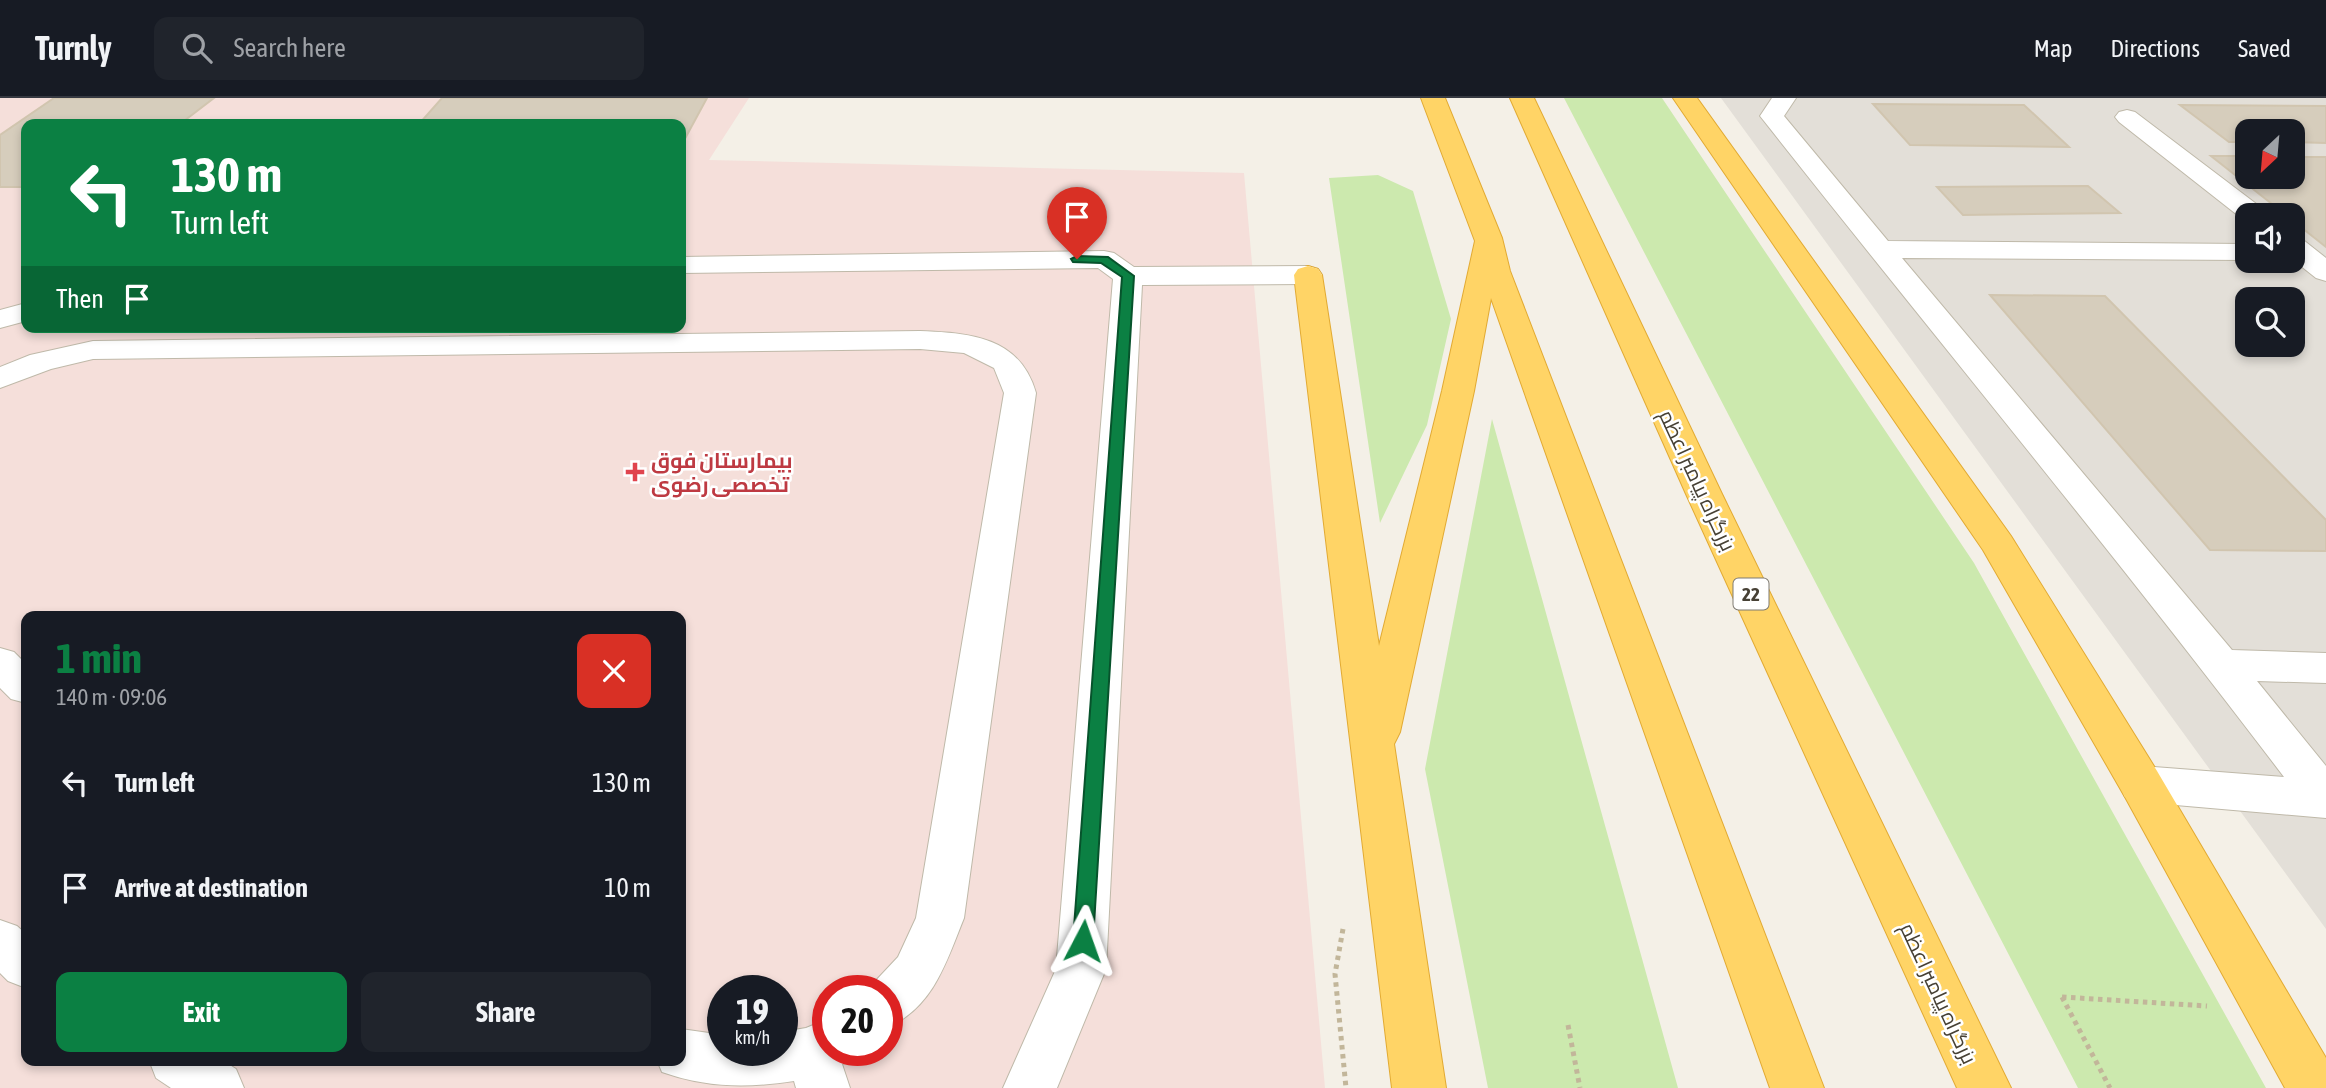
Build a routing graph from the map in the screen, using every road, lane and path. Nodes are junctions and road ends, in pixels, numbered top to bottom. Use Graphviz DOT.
graph roads {
  1 [pos="1433,98"];
  2 [pos="1522,98"];
  3 [pos="1685,98"];
  4 [pos="1784,98"];
  5 [pos="2127,117"];
  6 [pos="2238,203"];
  7 [pos="1488,238"];
  8 [pos="1878,249"];
  9 [pos="2235,252"];
  10 [pos="2305,257"];
  11 [pos="686,265"];
  12 [pos="2326,272"];
  13 [pos="1308,275"];
  14 [pos="1128,276"];
  15 [pos="21,313"];
  16 [pos="0,319"];
  17 [pos="0,378"];
  18 [pos="0,663"];
  19 [pos="2223,665"];
  20 [pos="2326,668"];
  21 [pos="21,683"];
  22 [pos="1373,757"];
  23 [pos="2141,784"];
  24 [pos="2326,799"];
  25 [pos="0,942"];
  26 [pos="1749,955"];
  27 [pos="21,961"];
  28 [pos="1335,974"];
  29 [pos="903,986"];
  30 [pos="2270,1010"];
  31 [pos="1569,1025"];
  32 [pos="686,1055"];
  33 [pos="812,1061"];
  34 [pos="183,1066"];
  35 [pos="217,1088"];
  36 [pos="1030,1088"];
  37 [pos="1346,1088"];
  38 [pos="1419,1088"];
  39 [pos="1580,1088"];
  40 [pos="1769,1088"];
  41 [pos="1797,1088"];
  42 [pos="1984,1088"];
  43 [pos="2110,1088"];
  44 [pos="2314,1088"];
  1 -- 7 [label="highway"];
  2 -- 42 [label="highway, بزرگراه پیامبر اعظم / 22"];
  3 -- 23 [label="highway"];
  4 -- 8 [label="lane"];
  5 -- 6 [label="lane"];
  7 -- 22 [label="highway"];
  7 -- 26 [label="highway"];
  8 -- 9 [label="lane"];
  8 -- 19 [label="lane"];
  10 -- 12 [label="lane"];
  11 -- 14 [label="lane"];
  13 -- 14 [label="lane"];
  13 -- 22 [label="highway"];
  14 -- 36 [label="lane"];
  15 -- 16 [label="lane"];
  17 -- 29 [label="lane"];
  18 -- 21 [label="lane"];
  19 -- 20 [label="lane"];
  19 -- 24 [label="lane"];
  22 -- 38 [label="highway"];
  23 -- 24 [label="lane"];
  23 -- 30 [label="highway"];
  25 -- 27 [label="lane"];
  26 -- 40 [label="highway"];
  26 -- 41 [label="highway"];
  28 -- 37 [label="path"];
  30 -- 43 [label="path"];
  30 -- 44 [label="highway"];
  31 -- 39 [label="path"];
  32 -- 33 [label="lane"];
  34 -- 35 [label="lane"];
}
